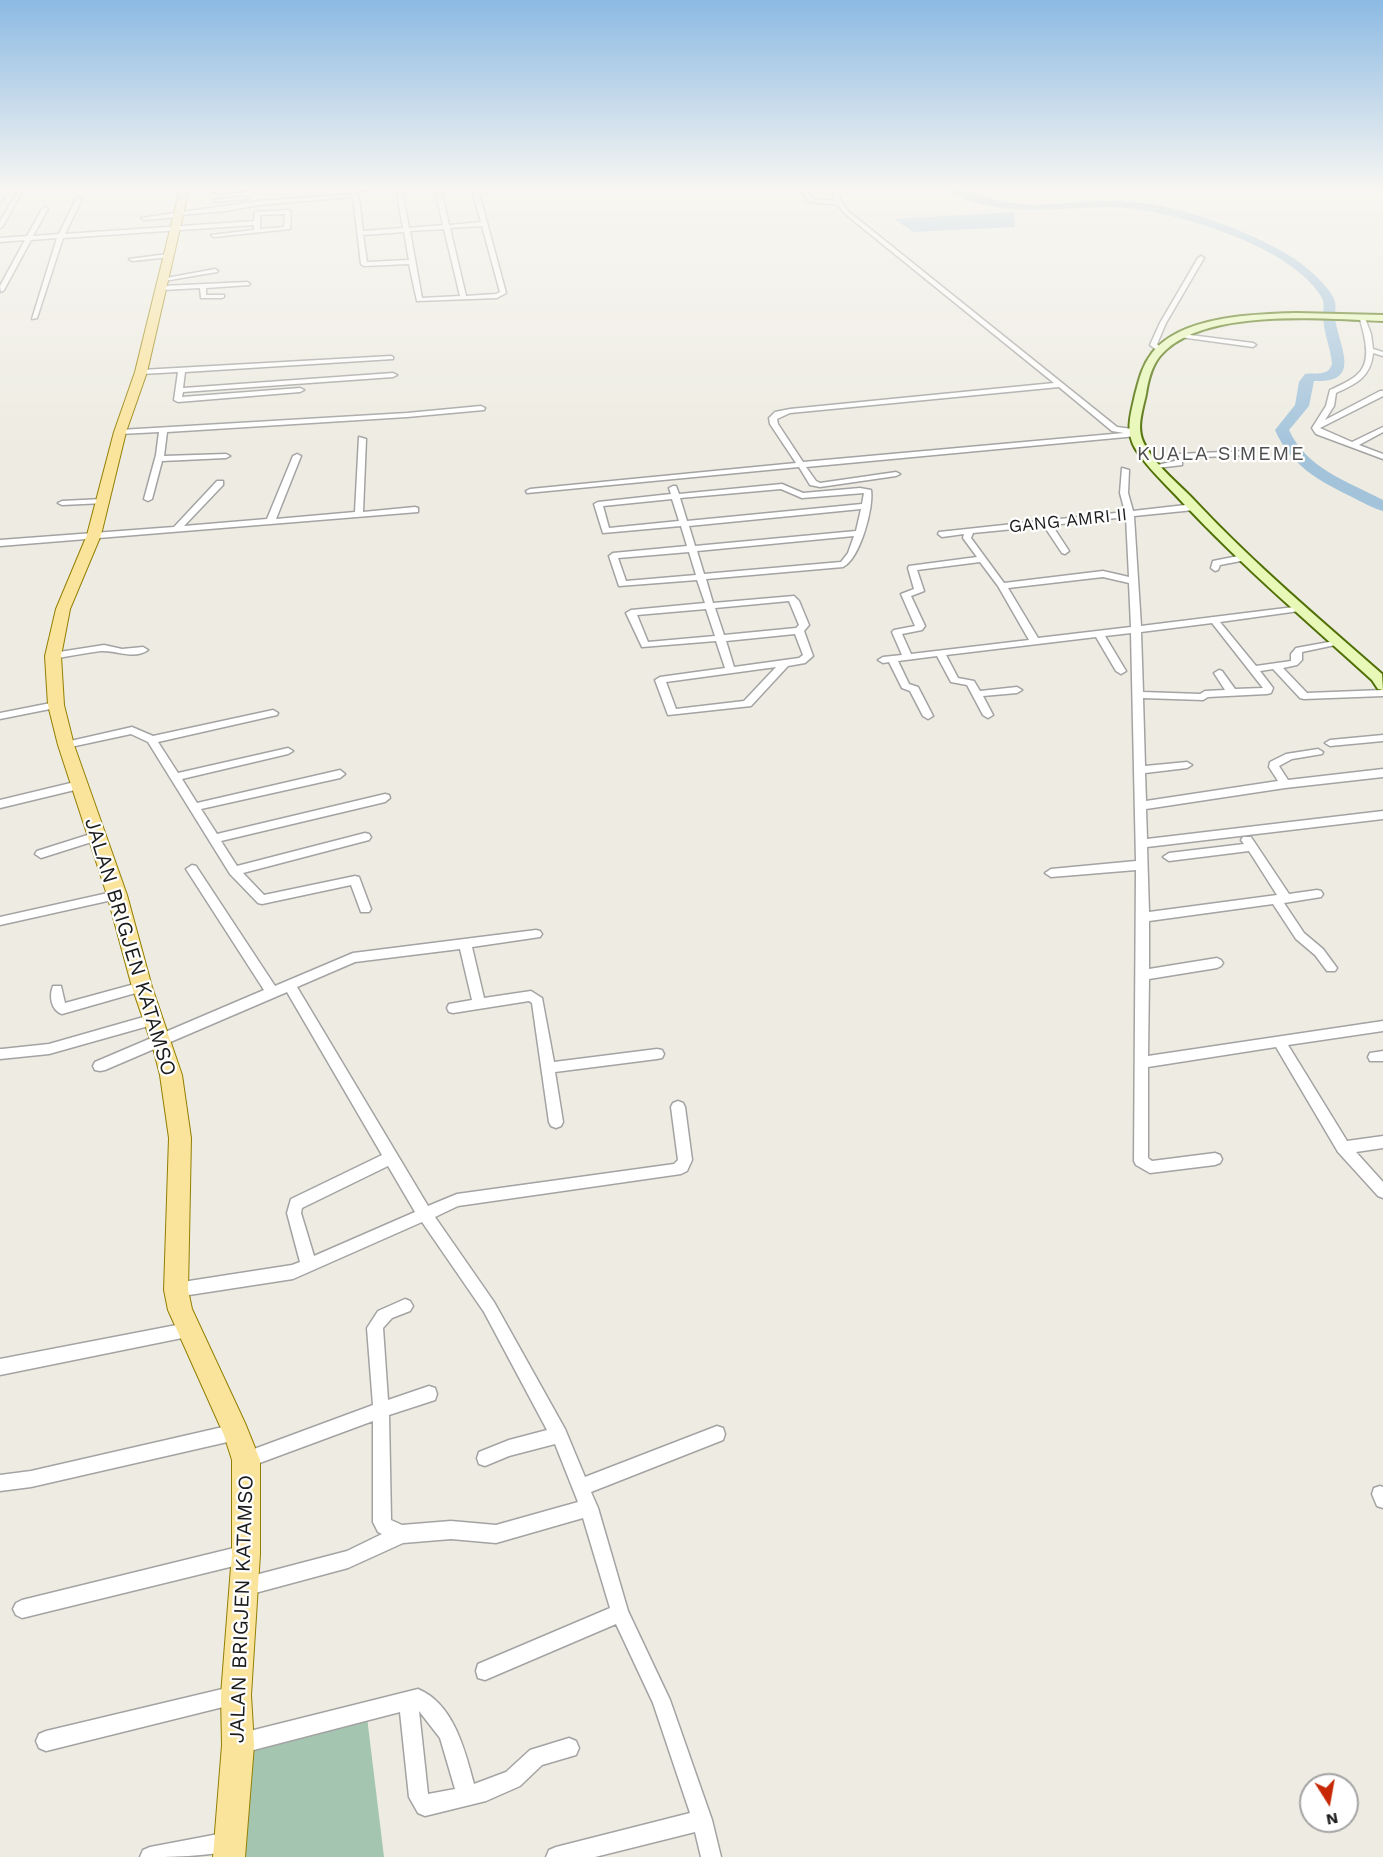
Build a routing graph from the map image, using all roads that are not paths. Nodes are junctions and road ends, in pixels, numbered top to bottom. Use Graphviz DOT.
graph roads {
  1 [pos="8,276"];
  2 [pos="48,276"];
  3 [pos="165,276"];
  4 [pos="195,276"];
  5 [pos="413,276"];
  6 [pos="458,276"];
  7 [pos="498,276"];
  8 [pos="924,276"];
  9 [pos="1191,276"];
  10 [pos="164,283"];
  11 [pos="247,284"];
  12 [pos="202,287"];
  13 [pos="1,290"];
  14 [pos="222,296"];
  15 [pos="463,297"];
  16 [pos="34,318"];
  17 [pos="1357,318"];
  18 [pos="1383,318"];
  19 [pos="1182,336"];
  20 [pos="1253,345"];
  21 [pos="1160,350"];
  22 [pos="1370,350"];
  23 [pos="1383,354"];
  24 [pos="391,358"];
  25 [pos="182,370"];
  26 [pos="141,372"];
  27 [pos="393,375"];
  28 [pos="1059,385"];
  29 [pos="179,390"];
  30 [pos="300,390"];
  31 [pos="1383,393"];
  32 [pos="481,408"];
  33 [pos="1316,428"];
  34 [pos="163,429"];
  35 [pos="1383,429"];
  36 [pos="120,432"];
  37 [pos="1133,433"];
  38 [pos="362,439"];
  39 [pos="1353,445"];
  40 [pos="1245,453"];
  41 [pos="226,456"];
  42 [pos="297,456"];
  43 [pos="1383,457"];
  44 [pos="159,459"];
  45 [pos="801,466"];
  46 [pos="1156,466"];
  47 [pos="1125,470"];
  48 [pos="896,474"];
  49 [pos="670,479"];
  50 [pos="220,483"];
  51 [pos="531,491"];
  52 [pos="675,495"];
  53 [pos="148,499"];
  54 [pos="102,501"];
  55 [pos="62,503"];
  56 [pos="866,506"];
  57 [pos="1194,507"];
  58 [pos="415,510"];
  59 [pos="359,514"];
  60 [pos="1130,515"];
  61 [pos="270,522"];
  62 [pos="683,522"];
  63 [pos="1047,524"];
  64 [pos="176,529"];
  65 [pos="969,531"];
  66 [pos="858,533"];
  67 [pos="942,534"];
  68 [pos="94,535"];
  69 [pos="0,543"];
  70 [pos="693,548"];
  71 [pos="1065,550"];
  72 [pos="1243,558"];
  73 [pos="983,559"];
  74 [pos="1215,568"];
  75 [pos="702,576"];
  76 [pos="1133,581"];
  77 [pos="1002,586"];
  78 [pos="710,606"];
  79 [pos="1299,608"];
  80 [pos="1214,620"];
  81 [pos="1136,629"];
  82 [pos="799,632"];
  83 [pos="1099,634"];
  84 [pos="720,639"];
  85 [pos="1035,642"];
  86 [pos="1337,642"];
  87 [pos="144,650"];
  88 [pos="940,653"];
  89 [pos="53,656"];
  90 [pos="907,656"];
  91 [pos="784,665"];
  92 [pos="1276,666"];
  93 [pos="1254,669"];
  94 [pos="730,670"];
  95 [pos="1121,671"];
  96 [pos="1219,674"];
  97 [pos="1381,680"];
  98 [pos="1017,690"];
  99 [pos="1383,693"];
  100 [pos="977,694"];
  101 [pos="1233,694"];
  102 [pos="1137,695"];
  103 [pos="56,705"];
  104 [pos="273,713"];
  105 [pos="0,716"];
  106 [pos="928,716"];
  107 [pos="988,716"];
  108 [pos="1383,738"];
  109 [pos="152,740"];
  110 [pos="1330,743"];
  111 [pos="66,744"];
  112 [pos="288,751"];
  113 [pos="1318,752"];
  114 [pos="1187,765"];
  115 [pos="1139,770"];
  116 [pos="1383,773"];
  117 [pos="340,774"];
  118 [pos="175,777"];
  119 [pos="1285,784"];
  120 [pos="79,785"];
  121 [pos="385,798"];
  122 [pos="0,804"];
  123 [pos="1139,806"];
  124 [pos="194,807"];
  125 [pos="1383,815"];
  126 [pos="1241,831"];
  127 [pos="97,837"];
  128 [pos="365,837"];
  129 [pos="214,839"];
  130 [pos="1140,844"];
  131 [pos="1251,847"];
  132 [pos="41,854"];
  133 [pos="1169,857"];
  134 [pos="1142,865"];
  135 [pos="192,869"];
  136 [pos="234,871"];
  137 [pos="1051,873"];
  138 [pos="1317,894"];
  139 [pos="117,895"];
  140 [pos="1281,900"];
  141 [pos="365,909"];
  142 [pos="1143,917"];
  143 [pos="0,921"];
  144 [pos="536,934"];
  145 [pos="465,944"];
  146 [pos="1217,963"];
  147 [pos="1331,968"];
  148 [pos="1143,975"];
  149 [pos="289,985"];
  150 [pos="142,987"];
  151 [pos="57,989"];
  152 [pos="272,992"];
  153 [pos="479,1005"];
  154 [pos="453,1008"];
  155 [pos="154,1019"];
  156 [pos="1381,1030"];
  157 [pos="161,1039"];
  158 [pos="1279,1041"];
  159 [pos="2,1054"];
  160 [pos="657,1054"];
  161 [pos="1143,1062"];
  162 [pos="100,1066"];
  163 [pos="548,1068"];
  164 [pos="678,1107"];
  165 [pos="556,1122"];
  166 [pos="1383,1142"];
  167 [pos="1343,1148"];
  168 [pos="391,1158"];
  169 [pos="1215,1159"];
  170 [pos="1383,1192"];
  171 [pos="425,1215"];
  172 [pos="309,1266"];
  173 [pos="176,1290"];
  174 [pos="405,1306"];
  175 [pos="187,1330"];
  176 [pos="0,1367"];
  177 [pos="429,1394"];
  178 [pos="381,1410"];
  179 [pos="236,1432"];
  180 [pos="717,1434"];
  181 [pos="558,1435"];
  182 [pos="485,1458"];
  183 [pos="246,1460"];
  184 [pos="0,1483"];
  185 [pos="581,1487"];
  186 [pos="589,1508"];
  187 [pos="402,1534"];
  188 [pos="246,1554"];
  189 [pos="244,1587"];
  190 [pos="22,1609"];
  191 [pos="620,1613"];
  192 [pos="485,1671"];
  193 [pos="236,1695"];
  194 [pos="408,1701"];
  195 [pos="46,1742"];
  196 [pos="238,1745"];
  197 [pos="569,1748"];
  198 [pos="467,1796"];
  199 [pos="702,1820"];
  200 [pos="230,1850"];
  201 [pos="150,1857"];
  202 [pos="556,1857"];
  203 [pos="711,1857"];
  1 -- 13 [label="street"];
  2 -- 16 [label="street"];
  3 -- 10 [label="main road, JALAN BRIGJEN KATAMSO"];
  4 -- 10 [label="street"];
  5 -- 15 [label="street"];
  6 -- 15 [label="street"];
  7 -- 15 [label="street"];
  8 -- 28 [label="street"];
  9 -- 21 [label="street"];
  10 -- 12 [label="street"];
  10 -- 26 [label="main road, JALAN BRIGJEN KATAMSO"];
  11 -- 12 [label="street"];
  12 -- 14 [label="street"];
  17 -- 18 [label="main road"];
  17 -- 19 [label="main road"];
  17 -- 22 [label="street"];
  19 -- 20 [label="street"];
  19 -- 21 [label="main road"];
  21 -- 37 [label="main road"];
  22 -- 23 [label="street"];
  22 -- 33 [label="street"];
  24 -- 25 [label="street"];
  25 -- 26 [label="street"];
  25 -- 29 [label="street"];
  26 -- 36 [label="main road, JALAN BRIGJEN KATAMSO"];
  27 -- 29 [label="street"];
  28 -- 37 [label="street"];
  28 -- 45 [label="street"];
  29 -- 30 [label="street"];
  31 -- 33 [label="street"];
  32 -- 34 [label="street"];
  33 -- 39 [label="street"];
  34 -- 36 [label="street"];
  34 -- 44 [label="street"];
  35 -- 39 [label="street"];
  36 -- 54 [label="main road, JALAN BRIGJEN KATAMSO"];
  37 -- 45 [label="street"];
  37 -- 46 [label="main road"];
  38 -- 59 [label="street"];
  39 -- 43 [label="street"];
  40 -- 46 [label="street"];
  41 -- 44 [label="street"];
  42 -- 61 [label="street"];
  44 -- 53 [label="street"];
  45 -- 48 [label="street"];
  45 -- 49 [label="street"];
  46 -- 57 [label="main road"];
  47 -- 60 [label="street"];
  49 -- 51 [label="street"];
  49 -- 52 [label="street"];
  50 -- 64 [label="street"];
  52 -- 56 [label="street"];
  52 -- 62 [label="street"];
  52 -- 62 [label="street"];
  54 -- 55 [label="street"];
  54 -- 68 [label="main road, JALAN BRIGJEN KATAMSO"];
  56 -- 62 [label="street"];
  56 -- 66 [label="street"];
  57 -- 60 [label="street, GANG AMRI II"];
  57 -- 72 [label="main road"];
  58 -- 59 [label="street"];
  59 -- 61 [label="street"];
  60 -- 63 [label="street, GANG AMRI II"];
  60 -- 76 [label="street"];
  61 -- 64 [label="street"];
  62 -- 70 [label="street"];
  63 -- 65 [label="street, GANG AMRI II"];
  63 -- 71 [label="street"];
  64 -- 68 [label="street"];
  65 -- 67 [label="street, GANG AMRI II"];
  65 -- 73 [label="street"];
  66 -- 70 [label="street"];
  66 -- 75 [label="street"];
  68 -- 69 [label="street"];
  68 -- 89 [label="main road, JALAN BRIGJEN KATAMSO"];
  70 -- 75 [label="street"];
  70 -- 75 [label="street"];
  72 -- 74 [label="street"];
  72 -- 79 [label="main road"];
  73 -- 77 [label="street"];
  73 -- 90 [label="street"];
  75 -- 78 [label="street"];
  76 -- 77 [label="street"];
  76 -- 81 [label="street"];
  77 -- 85 [label="street"];
  78 -- 82 [label="street"];
  78 -- 84 [label="street"];
  78 -- 84 [label="street"];
  79 -- 80 [label="street"];
  79 -- 86 [label="main road"];
  80 -- 81 [label="street"];
  80 -- 93 [label="street"];
  81 -- 83 [label="street"];
  81 -- 102 [label="street"];
  82 -- 84 [label="street"];
  82 -- 91 [label="street"];
  83 -- 85 [label="street"];
  83 -- 95 [label="street"];
  84 -- 94 [label="street"];
  85 -- 88 [label="street"];
  86 -- 92 [label="street"];
  86 -- 97 [label="main road"];
  87 -- 89 [label="street"];
  88 -- 90 [label="street"];
  88 -- 100 [label="street"];
  89 -- 103 [label="main road, JALAN BRIGJEN KATAMSO"];
  90 -- 106 [label="street"];
  91 -- 94 [label="street"];
  91 -- 94 [label="street"];
  92 -- 93 [label="street"];
  92 -- 99 [label="street"];
  93 -- 101 [label="street"];
  96 -- 101 [label="street"];
  98 -- 100 [label="street"];
  100 -- 107 [label="street"];
  101 -- 102 [label="street"];
  102 -- 115 [label="street"];
  103 -- 105 [label="street"];
  103 -- 111 [label="main road, JALAN BRIGJEN KATAMSO"];
  104 -- 109 [label="street"];
  108 -- 110 [label="street"];
  109 -- 111 [label="street"];
  109 -- 118 [label="street"];
  111 -- 120 [label="main road, JALAN BRIGJEN KATAMSO"];
  112 -- 118 [label="street"];
  113 -- 119 [label="street"];
  114 -- 115 [label="street"];
  115 -- 123 [label="street"];
  116 -- 119 [label="street"];
  117 -- 124 [label="street"];
  118 -- 124 [label="street"];
  119 -- 123 [label="street"];
  120 -- 122 [label="street"];
  120 -- 127 [label="main road, JALAN BRIGJEN KATAMSO"];
  121 -- 129 [label="street"];
  123 -- 130 [label="street"];
  124 -- 129 [label="street"];
  125 -- 126 [label="street"];
  126 -- 130 [label="street"];
  126 -- 131 [label="street"];
  127 -- 132 [label="street"];
  127 -- 139 [label="main road, JALAN BRIGJEN KATAMSO"];
  128 -- 136 [label="street"];
  129 -- 136 [label="street"];
  130 -- 134 [label="street"];
  131 -- 133 [label="street"];
  131 -- 140 [label="street"];
  134 -- 137 [label="street"];
  134 -- 142 [label="street"];
  135 -- 152 [label="street"];
  136 -- 141 [label="street"];
  138 -- 140 [label="street"];
  139 -- 143 [label="street"];
  139 -- 150 [label="main road, JALAN BRIGJEN KATAMSO"];
  140 -- 142 [label="street"];
  140 -- 147 [label="street"];
  142 -- 148 [label="street"];
  144 -- 145 [label="street"];
  145 -- 149 [label="street"];
  145 -- 153 [label="street"];
  146 -- 148 [label="street"];
  148 -- 161 [label="street"];
  149 -- 152 [label="street"];
  149 -- 168 [label="street"];
  150 -- 151 [label="street"];
  150 -- 155 [label="main road, JALAN BRIGJEN KATAMSO"];
  152 -- 157 [label="street"];
  153 -- 154 [label="street"];
  153 -- 163 [label="street"];
  155 -- 157 [label="main road, JALAN BRIGJEN KATAMSO"];
  155 -- 159 [label="street"];
  156 -- 158 [label="street"];
  157 -- 162 [label="street"];
  157 -- 173 [label="main road, JALAN BRIGJEN KATAMSO"];
  158 -- 161 [label="street"];
  158 -- 167 [label="street"];
  160 -- 163 [label="street"];
  161 -- 169 [label="street"];
  163 -- 165 [label="street"];
  164 -- 171 [label="street"];
  166 -- 167 [label="street"];
  167 -- 170 [label="street"];
  168 -- 171 [label="street"];
  168 -- 172 [label="street"];
  171 -- 172 [label="street"];
  171 -- 181 [label="street"];
  172 -- 173 [label="street"];
  173 -- 175 [label="main road, JALAN BRIGJEN KATAMSO"];
  174 -- 178 [label="street"];
  175 -- 176 [label="street"];
  175 -- 179 [label="main road, JALAN BRIGJEN KATAMSO"];
  177 -- 178 [label="street"];
  178 -- 183 [label="street"];
  178 -- 187 [label="street"];
  179 -- 183 [label="main road, JALAN BRIGJEN KATAMSO"];
  179 -- 184 [label="street"];
  180 -- 185 [label="street"];
  181 -- 182 [label="street"];
  181 -- 185 [label="street"];
  183 -- 188 [label="main road, JALAN BRIGJEN KATAMSO"];
  185 -- 186 [label="street"];
  186 -- 187 [label="street"];
  186 -- 191 [label="street"];
  187 -- 189 [label="street"];
  188 -- 189 [label="main road, JALAN BRIGJEN KATAMSO"];
  188 -- 190 [label="street"];
  189 -- 193 [label="main road, JALAN BRIGJEN KATAMSO"];
  191 -- 192 [label="street"];
  191 -- 199 [label="street"];
  193 -- 195 [label="street"];
  193 -- 196 [label="main road, JALAN BRIGJEN KATAMSO"];
  194 -- 196 [label="street"];
  194 -- 198 [label="street"];
  194 -- 198 [label="street"];
  196 -- 200 [label="main road, JALAN BRIGJEN KATAMSO"];
  197 -- 198 [label="street"];
  199 -- 202 [label="street"];
  199 -- 203 [label="street"];
  200 -- 201 [label="street"];
}
